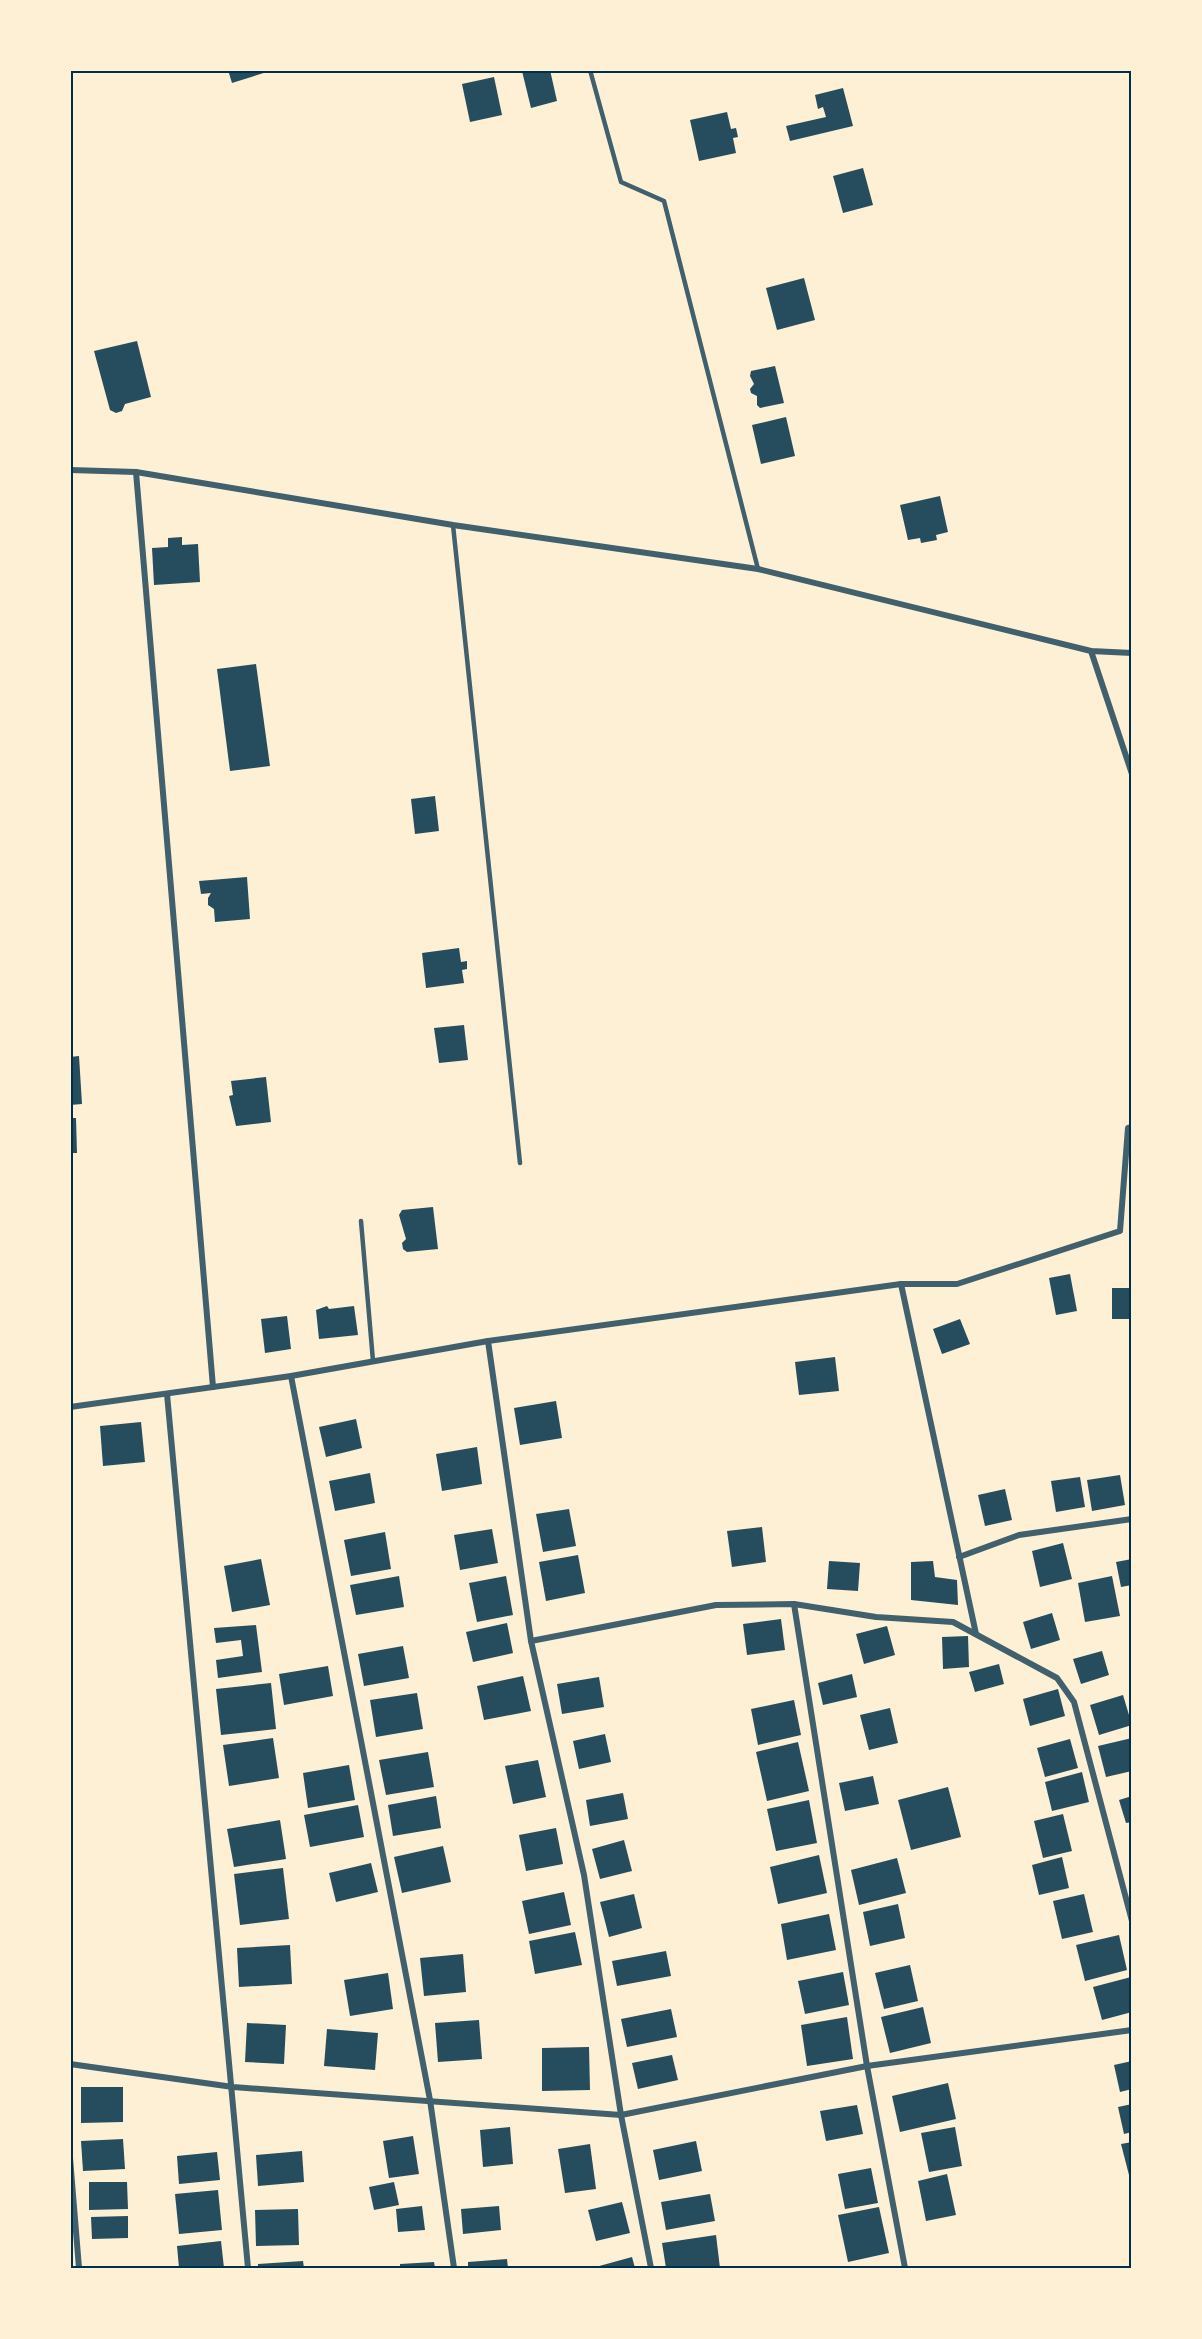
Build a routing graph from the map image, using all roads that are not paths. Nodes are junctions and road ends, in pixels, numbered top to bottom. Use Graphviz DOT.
graph roads {
  1 [pos="590,70"];
  2 [pos="70,470"];
  3 [pos="136,472"];
  4 [pos="453,525"];
  5 [pos="758,569"];
  6 [pos="1091,651"];
  7 [pos="1131,653"];
  8 [pos="1131,774"];
  9 [pos="1131,1127"];
  10 [pos="520,1163"];
  11 [pos="361,1221"];
  12 [pos="901,1284"];
  13 [pos="488,1341"];
  14 [pos="373,1361"];
  15 [pos="291,1376"];
  16 [pos="213,1387"];
  17 [pos="167,1394"];
  18 [pos="70,1407"];
  19 [pos="1131,1519"];
  20 [pos="959,1557"];
  21 [pos="794,1604"];
  22 [pos="976,1634"];
  23 [pos="531,1641"];
  24 [pos="1131,1921"];
  25 [pos="1131,2030"];
  26 [pos="70,2064"];
  27 [pos="867,2066"];
  28 [pos="233,2087"];
  29 [pos="430,2100"];
  30 [pos="621,2115"];
  31 [pos="70,2158"];
  32 [pos="79,2268"];
  33 [pos="248,2268"];
  34 [pos="454,2268"];
  35 [pos="651,2268"];
  36 [pos="905,2268"];
  1 -- 5 [label="lane"];
  2 -- 3 [label="street"];
  3 -- 4 [label="street"];
  3 -- 16 [label="street"];
  4 -- 5 [label="street"];
  4 -- 10 [label="lane"];
  5 -- 6 [label="street"];
  6 -- 7 [label="street"];
  6 -- 8 [label="street"];
  9 -- 12 [label="street"];
  11 -- 14 [label="lane"];
  12 -- 13 [label="street"];
  12 -- 20 [label="street"];
  13 -- 14 [label="street"];
  13 -- 23 [label="street"];
  14 -- 15 [label="street"];
  15 -- 16 [label="street"];
  15 -- 29 [label="street"];
  16 -- 17 [label="street"];
  17 -- 18 [label="street"];
  17 -- 28 [label="street"];
  19 -- 20 [label="street"];
  20 -- 22 [label="street"];
  21 -- 22 [label="street"];
  21 -- 23 [label="street"];
  21 -- 27 [label="street"];
  22 -- 24 [label="street"];
  23 -- 30 [label="street"];
  25 -- 27 [label="street"];
  26 -- 28 [label="street"];
  27 -- 30 [label="street"];
  27 -- 36 [label="street"];
  28 -- 29 [label="street"];
  28 -- 33 [label="street"];
  29 -- 30 [label="street"];
  29 -- 34 [label="street"];
  30 -- 35 [label="street"];
  31 -- 32 [label="street"];
}
